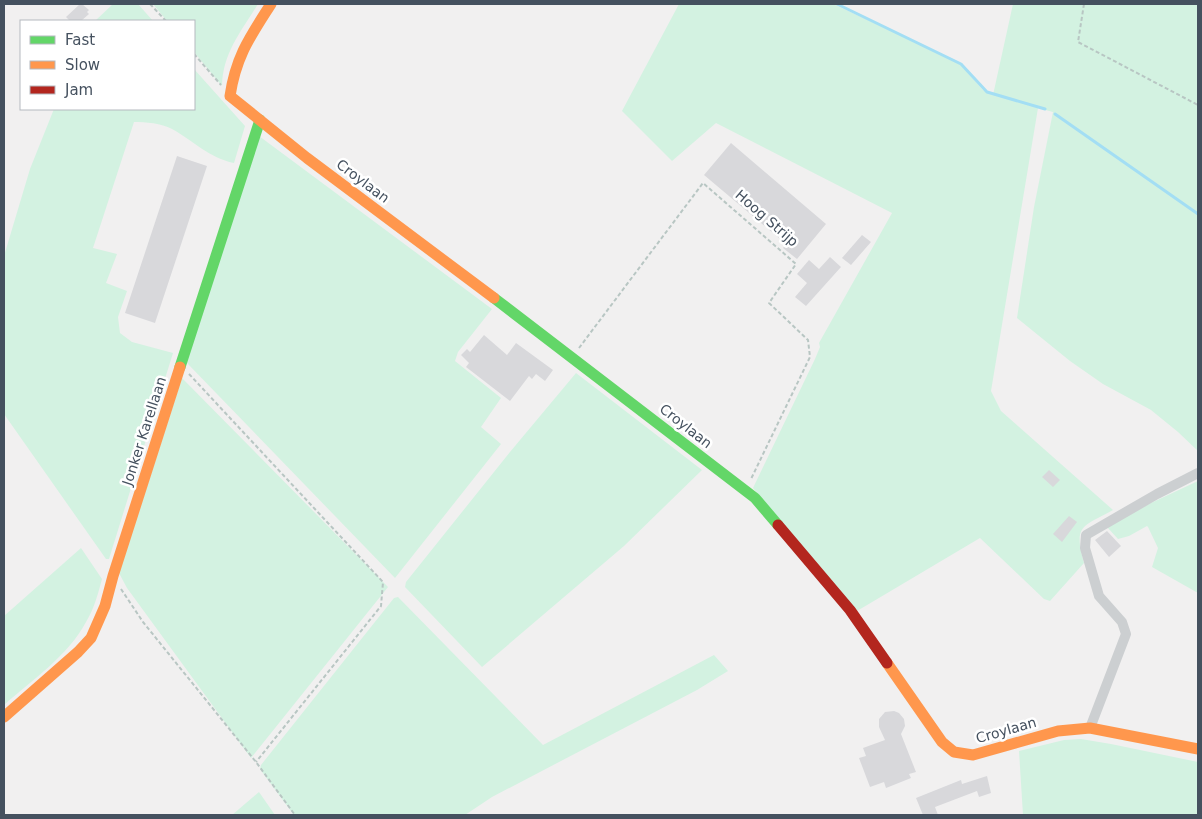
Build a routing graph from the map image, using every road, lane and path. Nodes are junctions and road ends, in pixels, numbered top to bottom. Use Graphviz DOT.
graph roads {
  1 [pos="150,4"];
  2 [pos="271,4"];
  3 [pos="1084,4"];
  4 [pos="165,20"];
  5 [pos="195,55"];
  6 [pos="230,96"];
  7 [pos="1198,105"];
  8 [pos="260,120"];
  9 [pos="572,357"];
  10 [pos="181,365"];
  11 [pos="1198,473"];
  12 [pos="746,490"];
  13 [pos="113,576"];
  14 [pos="4,716"];
  15 [pos="1090,728"];
  16 [pos="1198,749"];
  17 [pos="256,762"];
  18 [pos="295,815"];
  1 -- 4 [label="path"];
  2 -- 6 [label="street"];
  3 -- 7 [label="path"];
  5 -- 6 [label="path"];
  6 -- 8 [label="street, Croylaan"];
  8 -- 9 [label="street, Croylaan"];
  8 -- 10 [label="street, Jonker Karellaan"];
  9 -- 12 [label="street, Croylaan"];
  9 -- 12 [label="path, Hoog Strijp"];
  10 -- 13 [label="street, Jonker Karellaan"];
  10 -- 17 [label="path"];
  11 -- 15 [label="street"];
  12 -- 15 [label="street, Croylaan"];
  13 -- 14 [label="street, Jonker Karellaan"];
  13 -- 17 [label="path"];
  15 -- 16 [label="street, Croylaan"];
  17 -- 18 [label="path"];
}
